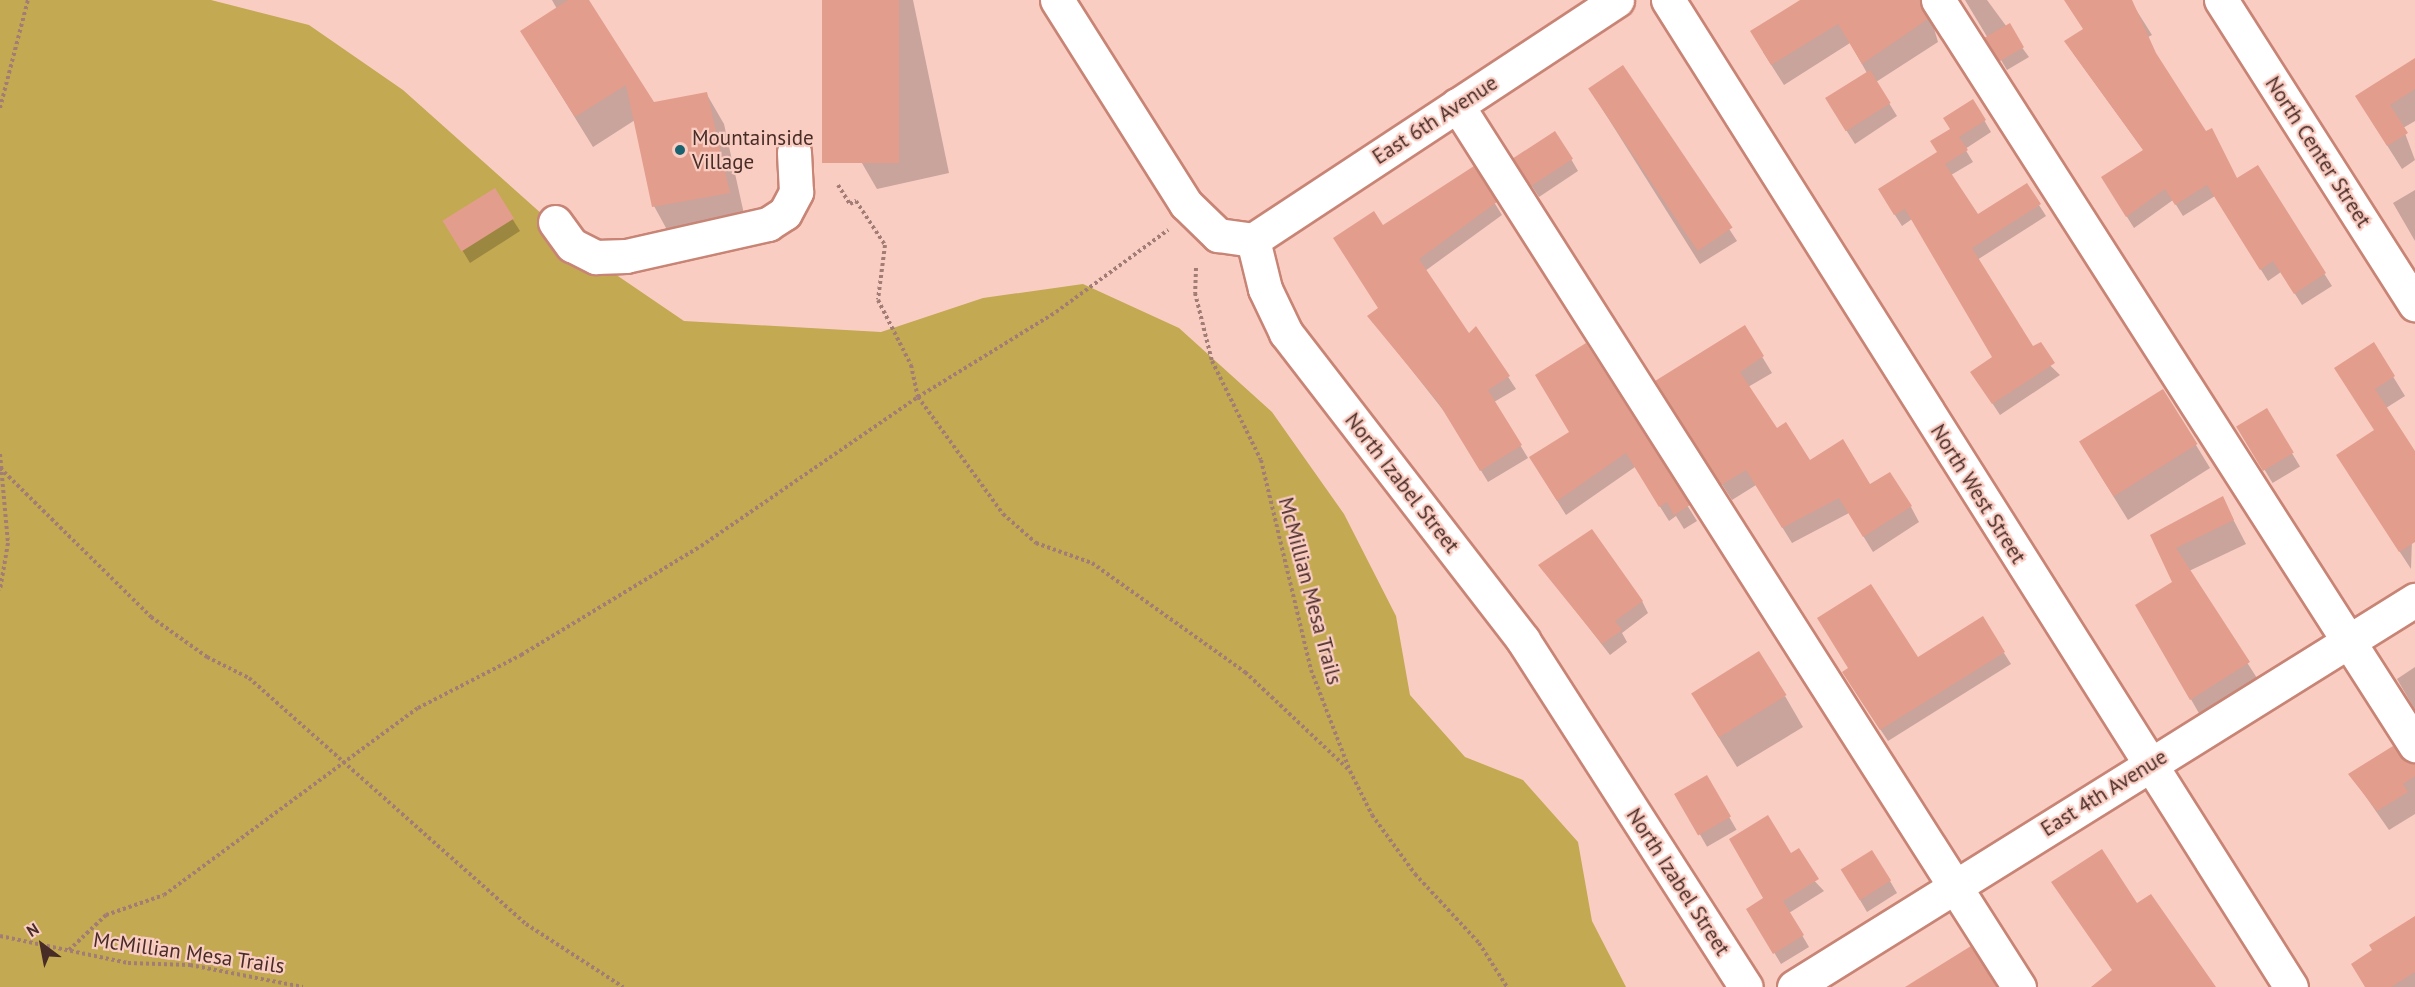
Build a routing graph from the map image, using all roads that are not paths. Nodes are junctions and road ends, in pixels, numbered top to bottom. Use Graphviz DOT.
graph roads {
  1 [pos="1057,0"];
  2 [pos="1617,0"];
  3 [pos="1668,0"];
  4 [pos="1938,0"];
  5 [pos="2221,0"];
  6 [pos="1457,105"];
  7 [pos="794,152"];
  8 [pos="555,222"];
  9 [pos="1253,240"];
  10 [pos="2415,304"];
  11 [pos="2415,600"];
  12 [pos="2348,641"];
  13 [pos="2415,745"];
  14 [pos="2149,766"];
  15 [pos="1955,887"];
  16 [pos="1746,987"];
  17 [pos="1794,987"];
  18 [pos="2019,987"];
  19 [pos="2291,987"];
  1 -- 9 [label="street"];
  2 -- 6 [label="street, East 6th Avenue"];
  3 -- 14 [label="street, North West Street"];
  4 -- 12 [label="street"];
  5 -- 10 [label="street, North Center Street"];
  6 -- 9 [label="street, East 6th Avenue"];
  6 -- 15 [label="street"];
  7 -- 8 [label="street"];
  9 -- 16 [label="street, North Izabel Street"];
  11 -- 12 [label="street, East 4th Avenue"];
  12 -- 13 [label="street"];
  12 -- 14 [label="street, East 4th Avenue"];
  14 -- 15 [label="street, East 4th Avenue"];
  14 -- 19 [label="street, North West Street"];
  15 -- 17 [label="street, East 4th Avenue"];
  15 -- 18 [label="street"];
}
